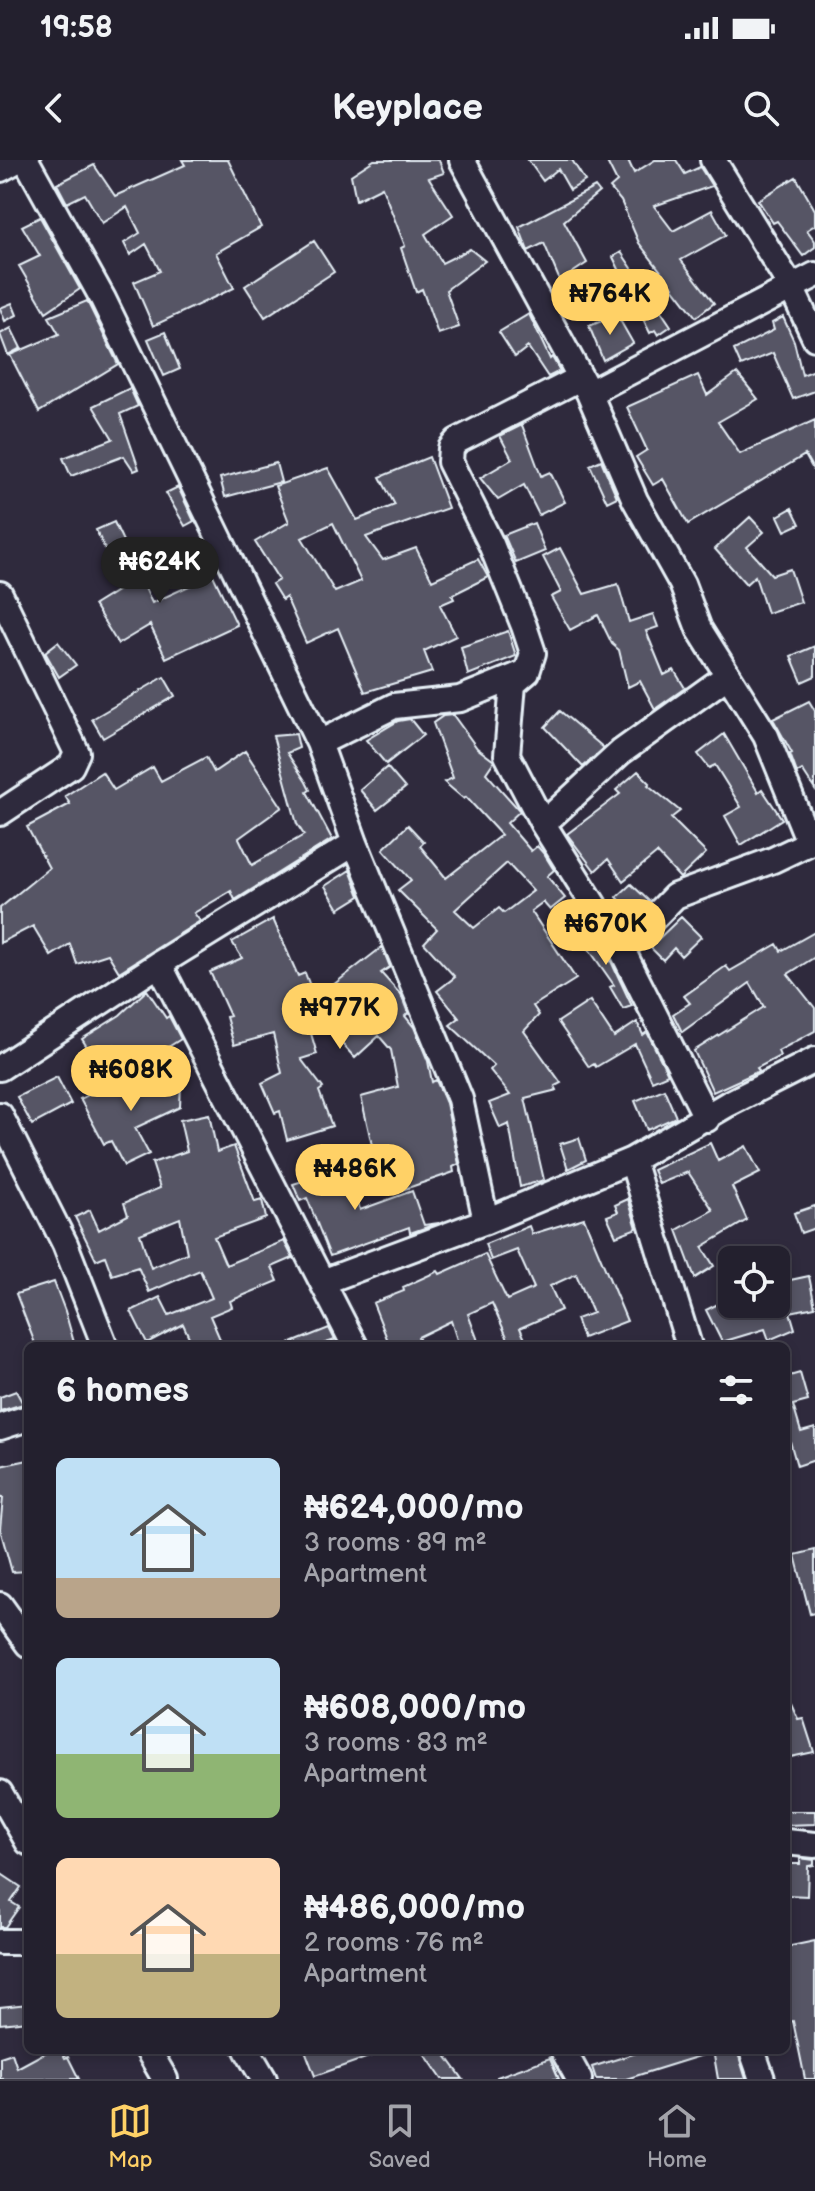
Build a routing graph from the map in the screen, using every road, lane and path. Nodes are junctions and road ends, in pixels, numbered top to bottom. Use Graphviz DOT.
graph roads {
  1 [pos="11,160"];
  2 [pos="26,160"];
  3 [pos="462,160"];
  4 [pos="713,160"];
  5 [pos="0,166"];
  6 [pos="815,275"];
  7 [pos="790,285"];
  8 [pos="815,338"];
  9 [pos="585,385"];
  10 [pos="0,594"];
  11 [pos="527,672"];
  12 [pos="727,676"];
  13 [pos="319,743"];
  14 [pos="0,813"];
  15 [pos="543,824"];
  16 [pos="812,841"];
  17 [pos="355,843"];
  18 [pos="622,950"];
  19 [pos="159,964"];
  20 [pos="815,1060"];
  21 [pos="0,1068"];
  22 [pos="0,1115"];
  23 [pos="707,1119"];
  24 [pos="632,1160"];
  25 [pos="486,1221"];
  26 [pos="325,1281"];
  27 [pos="103,1342"];
  28 [pos="353,1342"];
  29 [pos="688,1342"];
  30 [pos="24,1419"];
  31 [pos="0,1427"];
  32 [pos="0,1793"];
  33 [pos="24,1835"];
  34 [pos="790,1842"];
  35 [pos="815,1845"];
  36 [pos="0,1942"];
  37 [pos="24,1942"];
  38 [pos="150,2054"];
  39 [pos="249,2054"];
  40 [pos="565,2054"];
  41 [pos="753,2054"];
  42 [pos="165,2079"];
  43 [pos="264,2079"];
  44 [pos="579,2079"];
  45 [pos="762,2079"];
  1 -- 5 [label="main road"];
  2 -- 13 [label="street"];
  3 -- 9 [label="street"];
  4 -- 7 [label="street"];
  6 -- 7 [label="street"];
  7 -- 8 [label="street"];
  7 -- 9 [label="street"];
  9 -- 11 [label="street"];
  9 -- 12 [label="street"];
  10 -- 14 [label="street"];
  11 -- 13 [label="street"];
  11 -- 15 [label="street"];
  12 -- 15 [label="street"];
  12 -- 16 [label="street"];
  13 -- 17 [label="street"];
  15 -- 18 [label="street"];
  16 -- 18 [label="street"];
  17 -- 19 [label="street"];
  17 -- 25 [label="street"];
  18 -- 23 [label="street"];
  19 -- 21 [label="street"];
  19 -- 26 [label="street"];
  20 -- 23 [label="street"];
  22 -- 27 [label="street"];
  23 -- 24 [label="street"];
  24 -- 25 [label="street"];
  24 -- 29 [label="street"];
  25 -- 26 [label="street"];
  26 -- 28 [label="street"];
  30 -- 31 [label="street"];
  32 -- 33 [label="street"];
  34 -- 35 [label="street"];
  36 -- 37 [label="street"];
  38 -- 42 [label="street"];
  39 -- 43 [label="street"];
  40 -- 44 [label="street"];
  41 -- 45 [label="street"];
}
